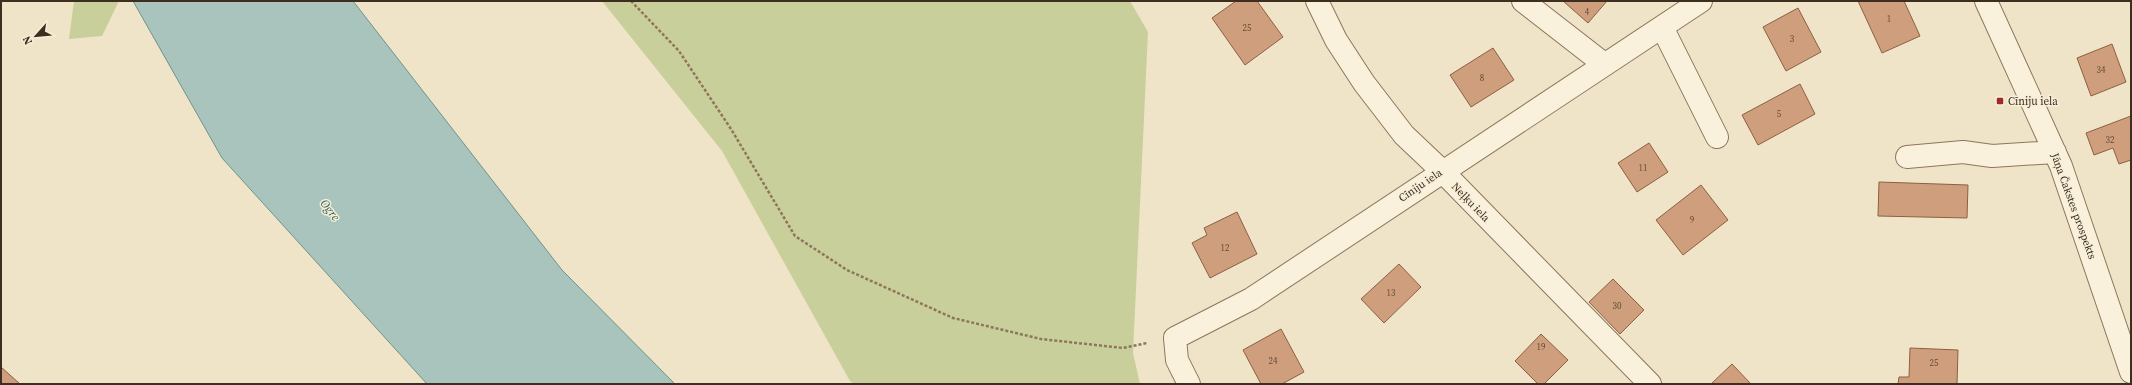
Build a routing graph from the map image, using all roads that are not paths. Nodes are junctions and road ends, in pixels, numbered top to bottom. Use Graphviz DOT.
graph roads {
  1 [pos="1317,1"];
  2 [pos="1523,1"];
  3 [pos="1701,1"];
  4 [pos="1986,1"];
  5 [pos="1662,27"];
  6 [pos="1604,64"];
  7 [pos="1717,137"];
  8 [pos="2055,152"];
  9 [pos="1907,157"];
  10 [pos="1442,171"];
  11 [pos="2131,372"];
  12 [pos="1189,384"];
  13 [pos="1650,384"];
  1 -- 10 [label="street, Neļķu iela"];
  2 -- 6 [label="street"];
  3 -- 5 [label="street, Cīniju iela"];
  4 -- 8 [label="street, Jāņa Čakstes prospekts"];
  5 -- 6 [label="street, Cīniju iela"];
  5 -- 7 [label="street"];
  6 -- 10 [label="street, Cīniju iela"];
  8 -- 9 [label="street"];
  8 -- 11 [label="street, Jāņa Čakstes prospekts"];
  10 -- 12 [label="street, Cīniju iela"];
  10 -- 13 [label="street, Neļķu iela"];
}
